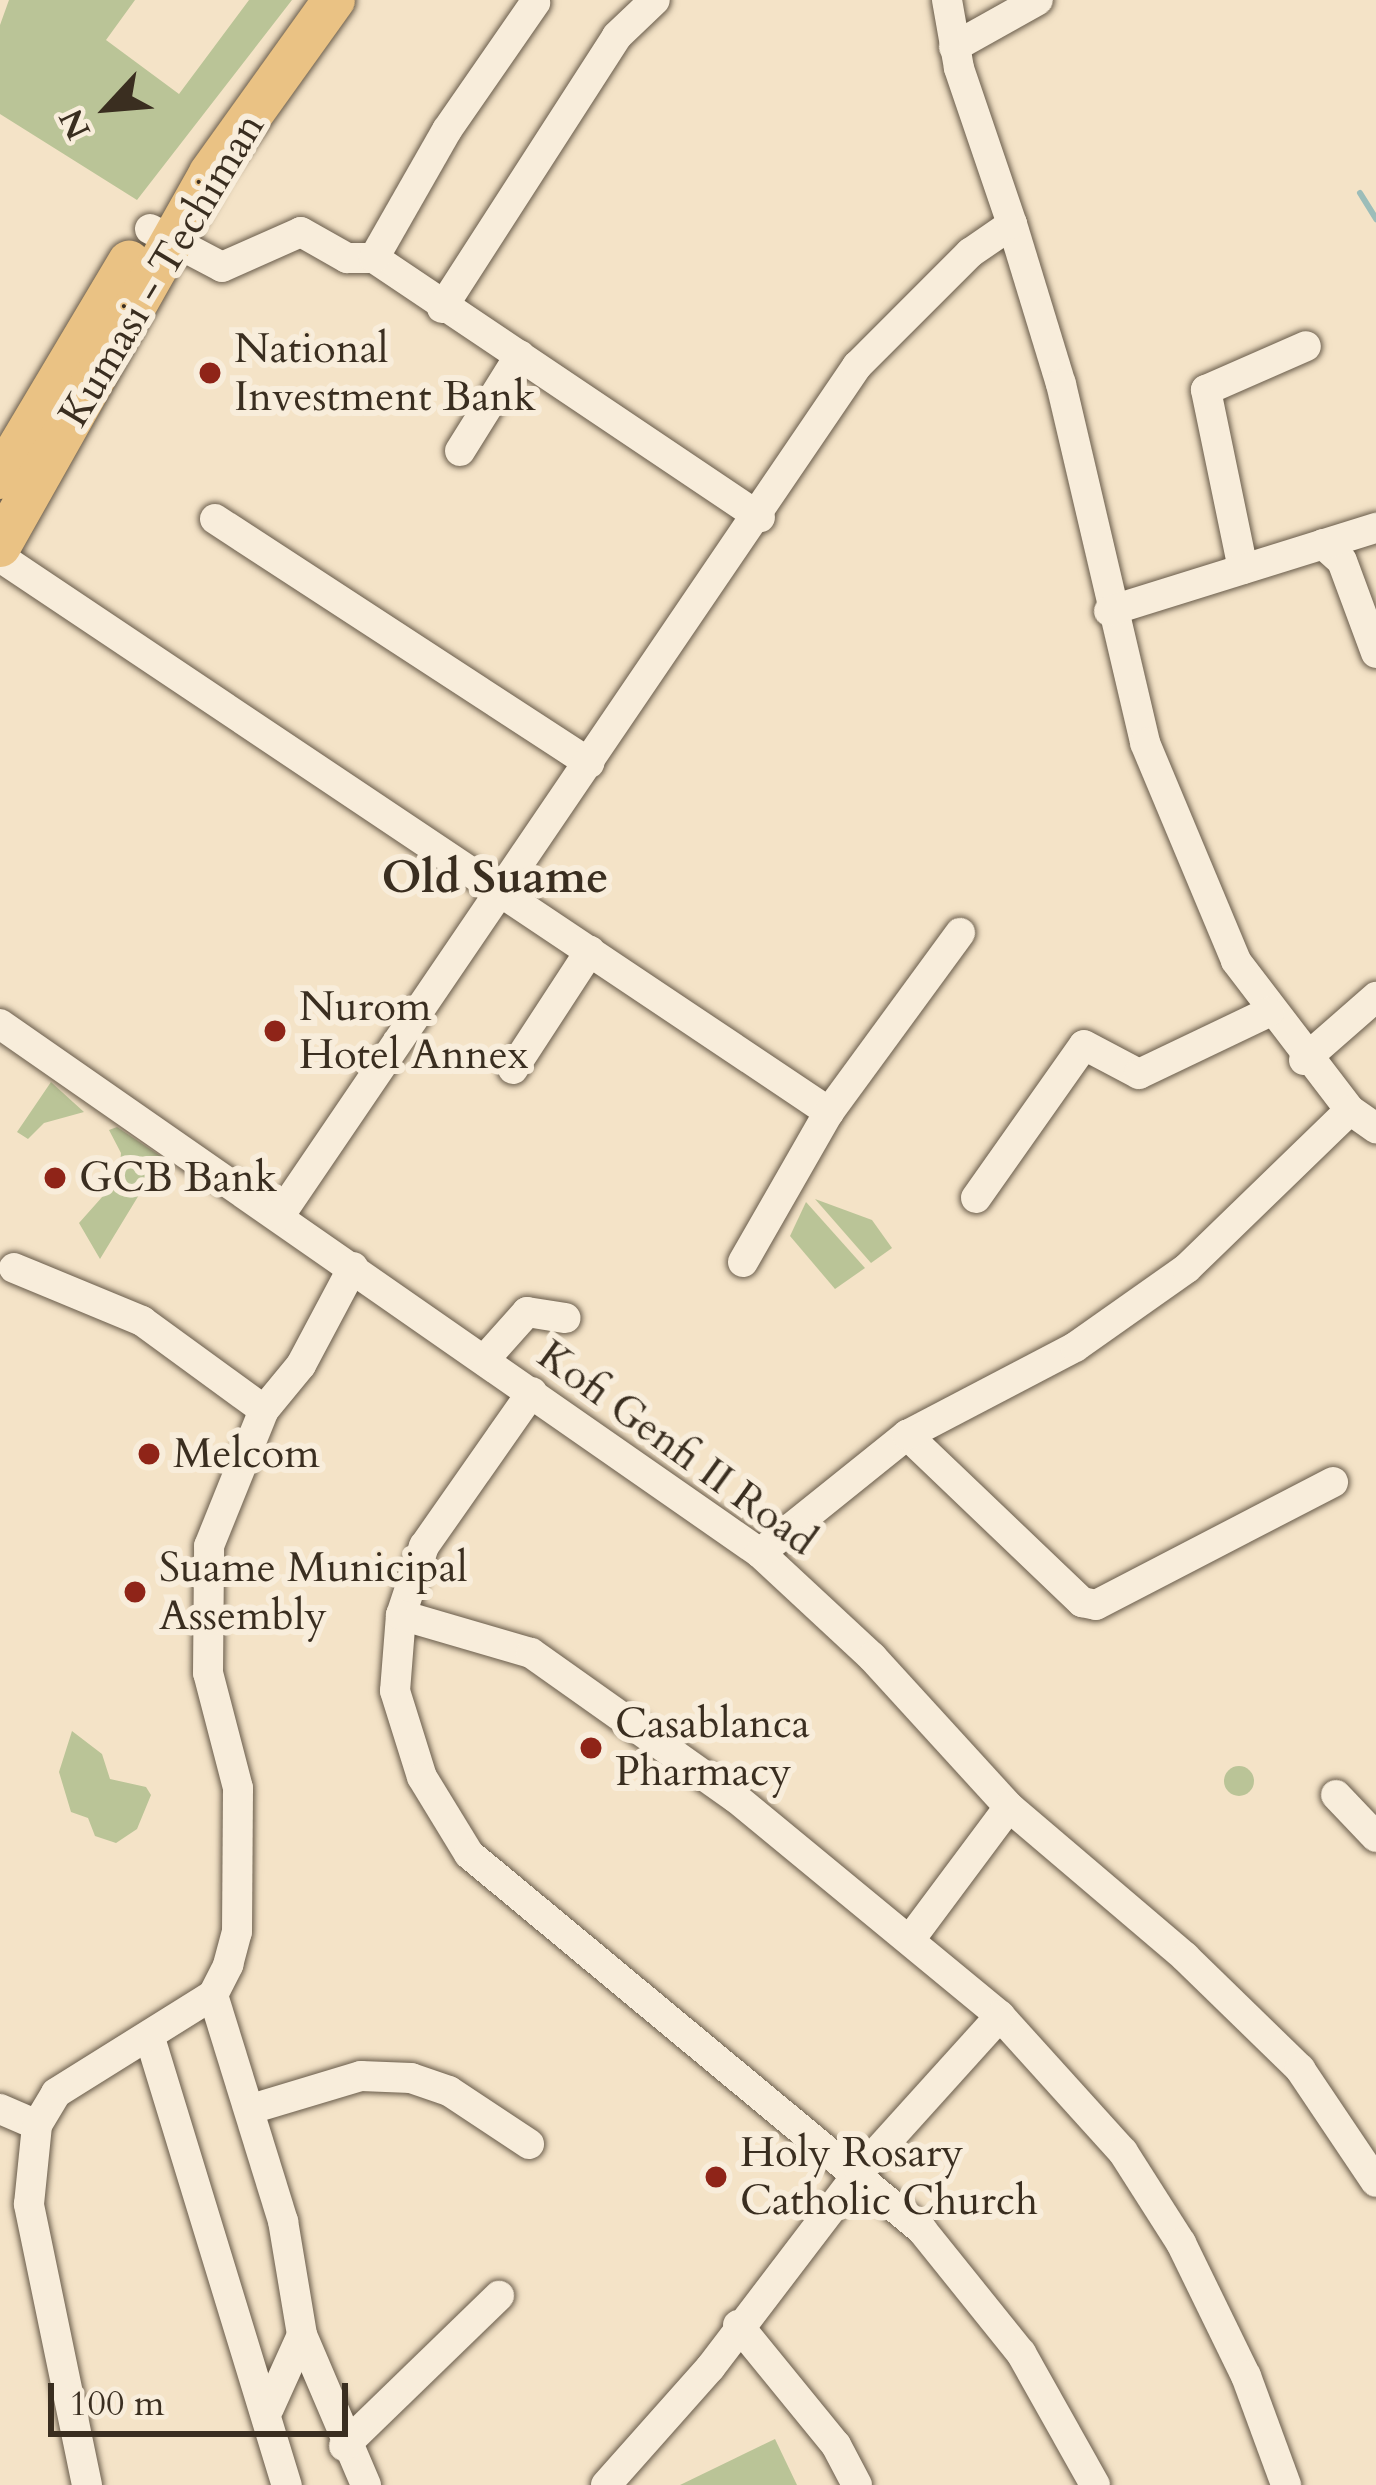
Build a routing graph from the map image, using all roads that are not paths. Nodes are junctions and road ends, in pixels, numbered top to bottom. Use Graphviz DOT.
graph roads {
  1 [pos="311,0"];
  2 [pos="334,0"];
  3 [pos="655,0"];
  4 [pos="947,0"];
  5 [pos="1038,0"];
  6 [pos="535,3"];
  7 [pos="954,47"];
  8 [pos="1012,224"];
  9 [pos="160,235"];
  10 [pos="374,258"];
  11 [pos="442,308"];
  12 [pos="1306,346"];
  13 [pos="520,355"];
  14 [pos="460,452"];
  15 [pos="0,478"];
  16 [pos="760,517"];
  17 [pos="215,519"];
  18 [pos="1376,528"];
  19 [pos="1323,544"];
  20 [pos="0,546"];
  21 [pos="0,557"];
  22 [pos="1243,569"];
  23 [pos="1109,610"];
  24 [pos="1376,653"];
  25 [pos="590,763"];
  26 [pos="502,891"];
  27 [pos="960,933"];
  28 [pos="590,951"];
  29 [pos="1376,997"];
  30 [pos="1269,1012"];
  31 [pos="0,1024"];
  32 [pos="1304,1060"];
  33 [pos="513,1070"];
  34 [pos="830,1112"];
  35 [pos="1363,1119"];
  36 [pos="976,1198"];
  37 [pos="280,1215"];
  38 [pos="743,1262"];
  39 [pos="353,1267"];
  40 [pos="14,1268"];
  41 [pos="566,1318"];
  42 [pos="485,1359"];
  43 [pos="532,1392"];
  44 [pos="264,1410"];
  45 [pos="907,1436"];
  46 [pos="1333,1482"];
  47 [pos="760,1552"];
  48 [pos="401,1615"];
  49 [pos="1336,1795"];
  50 [pos="1010,1807"];
  51 [pos="1376,1837"];
  52 [pos="912,1937"];
  53 [pos="213,1995"];
  54 [pos="1000,2016"];
  55 [pos="150,2038"];
  56 [pos="0,2109"];
  57 [pos="251,2109"];
  58 [pos="37,2125"];
  59 [pos="1365,2134"];
  60 [pos="529,2144"];
  61 [pos="860,2171"];
  62 [pos="1376,2182"];
  63 [pos="499,2296"];
  64 [pos="738,2325"];
  65 [pos="302,2335"];
  66 [pos="269,2408"];
  67 [pos="344,2446"];
  68 [pos="86,2485"];
  69 [pos="287,2485"];
  70 [pos="366,2485"];
  71 [pos="606,2485"];
  72 [pos="856,2485"];
  73 [pos="1094,2485"];
  74 [pos="1286,2485"];
  1 -- 9 [label="highway"];
  2 -- 9 [label="highway, Kumasi - Techiman"];
  3 -- 11 [label="street"];
  4 -- 7 [label="street"];
  5 -- 7 [label="street"];
  6 -- 10 [label="street"];
  7 -- 8 [label="street"];
  8 -- 16 [label="street"];
  8 -- 23 [label="street"];
  9 -- 10 [label="street"];
  9 -- 15 [label="highway"];
  9 -- 20 [label="highway, Kumasi - Techiman"];
  10 -- 11 [label="street"];
  11 -- 13 [label="street"];
  12 -- 22 [label="street"];
  13 -- 14 [label="street"];
  13 -- 16 [label="street"];
  16 -- 25 [label="street"];
  17 -- 25 [label="street"];
  18 -- 19 [label="street"];
  19 -- 22 [label="street"];
  19 -- 24 [label="street"];
  21 -- 26 [label="street"];
  22 -- 23 [label="street"];
  23 -- 30 [label="street"];
  25 -- 26 [label="street"];
  26 -- 28 [label="street"];
  26 -- 37 [label="street"];
  27 -- 34 [label="street"];
  28 -- 33 [label="street"];
  28 -- 34 [label="street"];
  29 -- 32 [label="street"];
  30 -- 32 [label="street"];
  30 -- 36 [label="street"];
  31 -- 37 [label="street, Kofi Genfi II Road"];
  32 -- 35 [label="street"];
  34 -- 38 [label="street"];
  35 -- 45 [label="street"];
  37 -- 39 [label="street, Kofi Genfi II Road"];
  39 -- 42 [label="street, Kofi Genfi II Road"];
  39 -- 44 [label="street"];
  40 -- 44 [label="street"];
  41 -- 42 [label="street"];
  42 -- 43 [label="street, Kofi Genfi II Road"];
  43 -- 47 [label="street, Kofi Genfi II Road"];
  43 -- 48 [label="street"];
  44 -- 53 [label="street"];
  45 -- 46 [label="street"];
  45 -- 47 [label="street"];
  47 -- 50 [label="street, Kofi Genfi II Road"];
  48 -- 52 [label="street"];
  48 -- 61 [label="street"];
  49 -- 51 [label="street"];
  50 -- 52 [label="street"];
  50 -- 59 [label="street, Kofi Genfi II Road"];
  52 -- 54 [label="street"];
  53 -- 55 [label="street"];
  53 -- 57 [label="street"];
  54 -- 61 [label="street"];
  54 -- 74 [label="street"];
  55 -- 58 [label="street"];
  55 -- 66 [label="street"];
  56 -- 58 [label="street"];
  57 -- 60 [label="street"];
  57 -- 65 [label="street"];
  58 -- 68 [label="street"];
  59 -- 62 [label="street, Kofi Genfi II Road"];
  61 -- 64 [label="street"];
  61 -- 73 [label="street"];
  63 -- 67 [label="street"];
  64 -- 71 [label="street"];
  64 -- 72 [label="street"];
  65 -- 66 [label="street"];
  65 -- 67 [label="street"];
  66 -- 69 [label="street"];
  67 -- 70 [label="street"];
}
